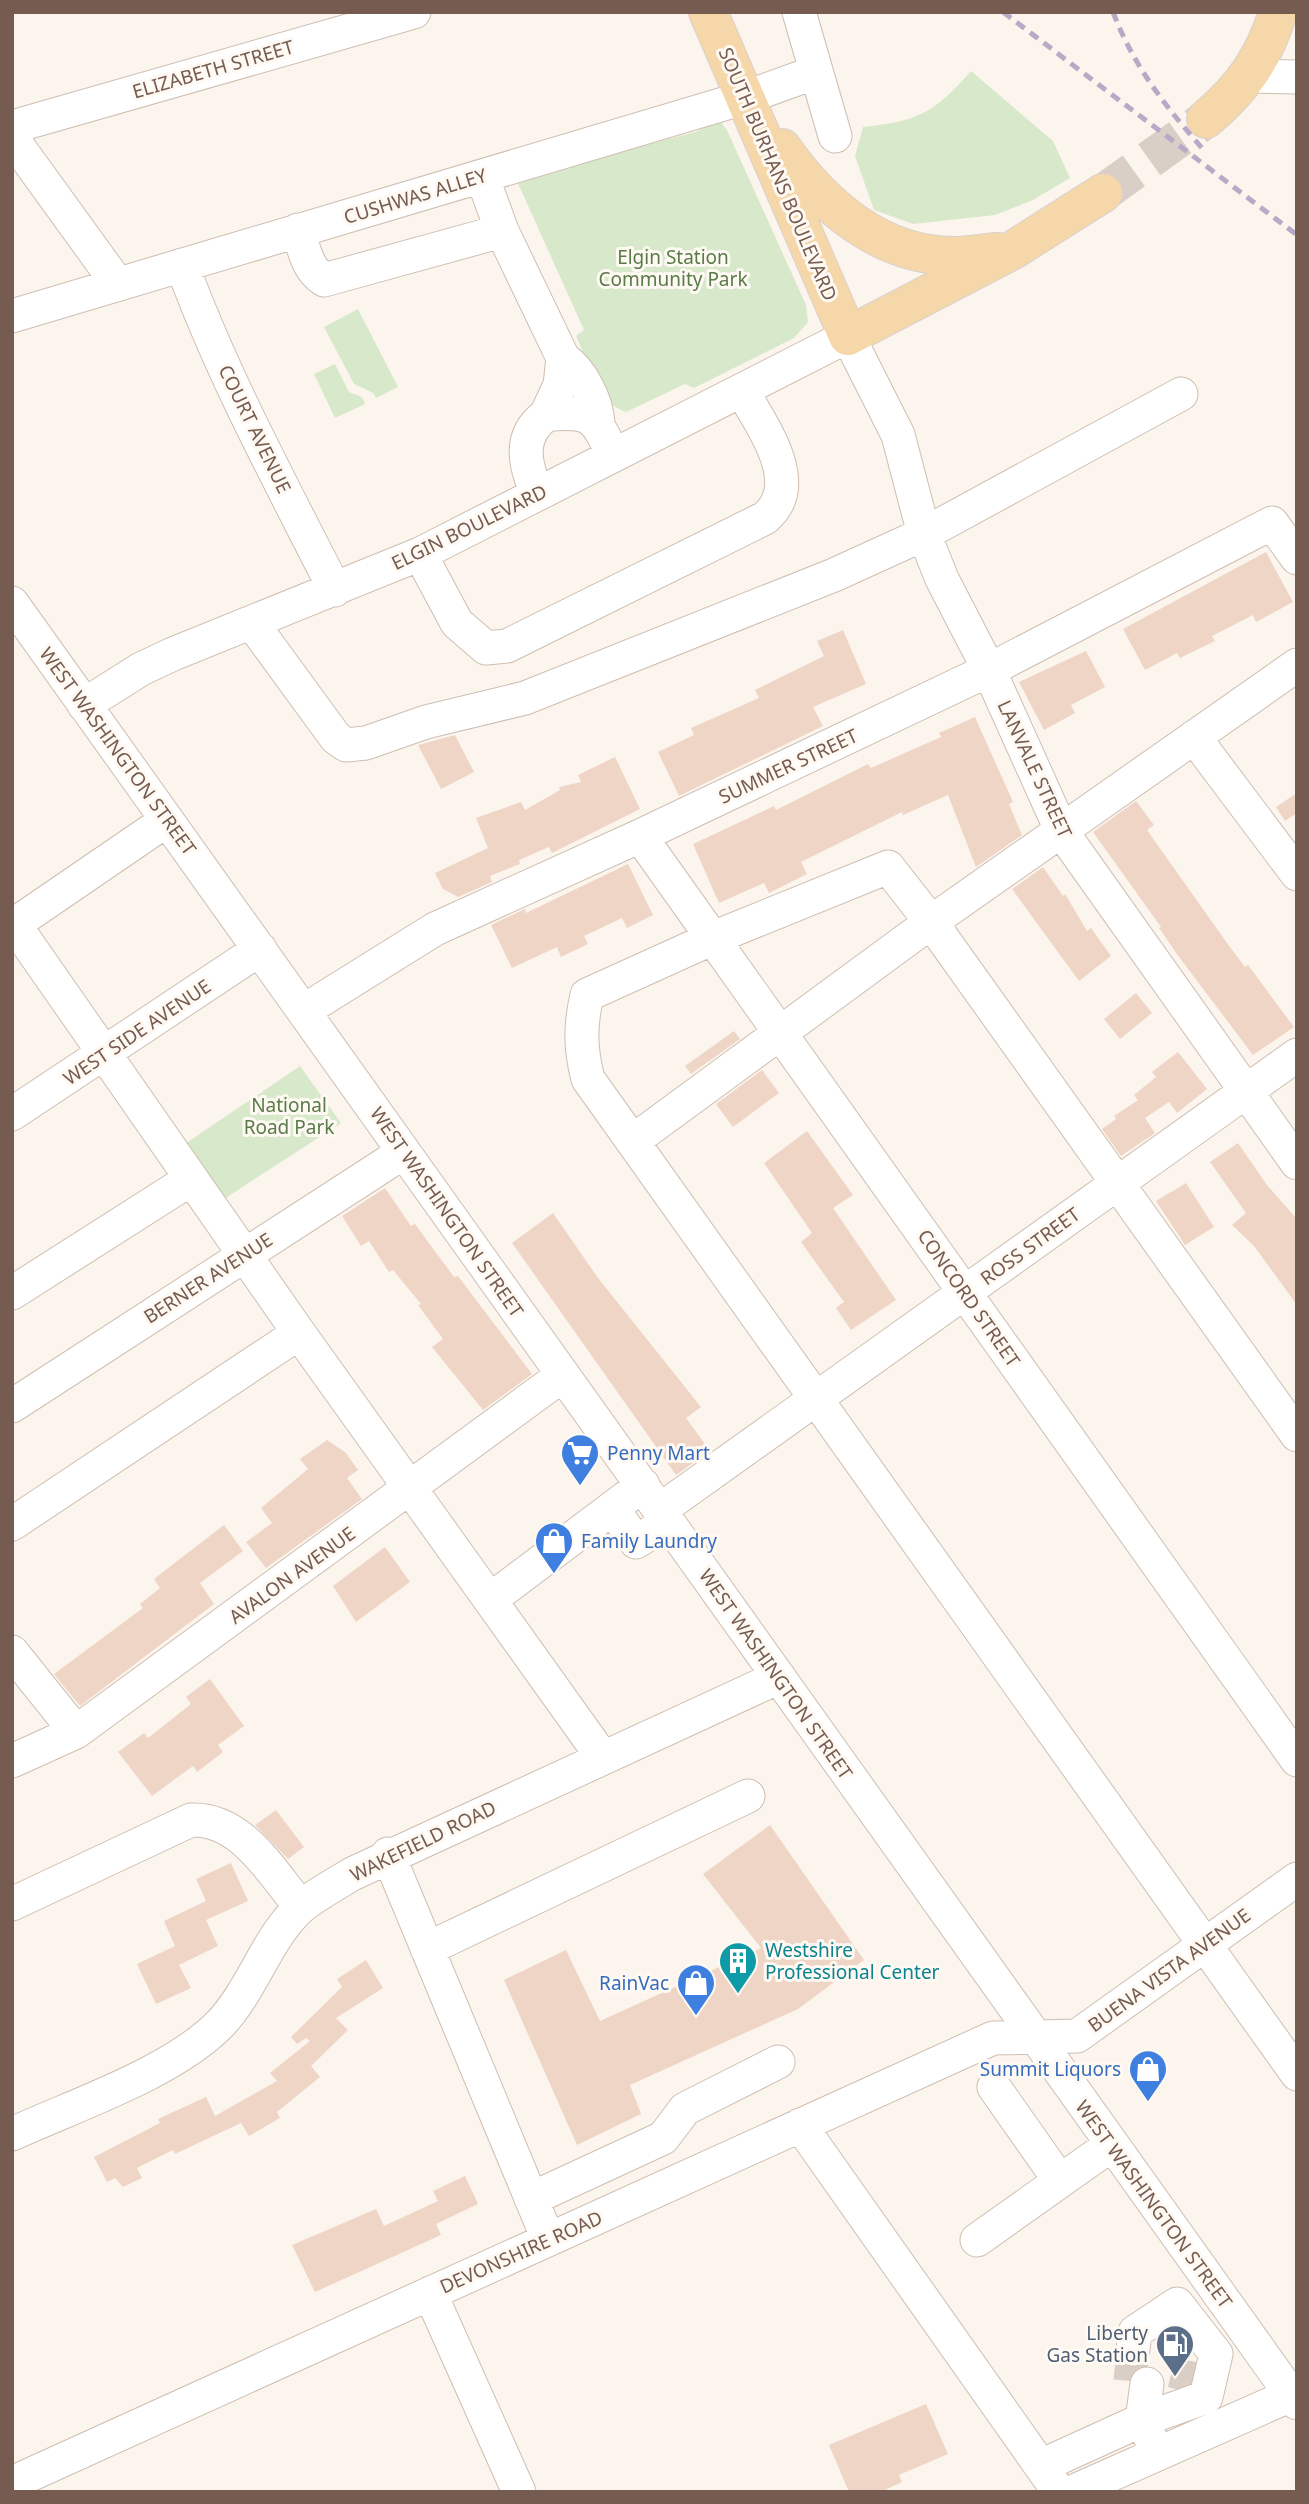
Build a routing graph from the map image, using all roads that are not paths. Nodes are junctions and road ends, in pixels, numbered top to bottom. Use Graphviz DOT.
graph roads {
  1 [pos="414,12"];
  2 [pos="708,12"];
  3 [pos="799,12"];
  4 [pos="1278,12"];
  5 [pos="816,72"];
  6 [pos="1249,76"];
  7 [pos="1297,77"];
  8 [pos="747,97"];
  9 [pos="1206,120"];
  10 [pos="12,127"];
  11 [pos="835,136"];
  12 [pos="12,138"];
  13 [pos="482,176"];
  14 [pos="1103,193"];
  15 [pos="298,230"];
  16 [pos="502,231"];
  17 [pos="1013,250"];
  18 [pos="182,264"];
  19 [pos="117,284"];
  20 [pos="12,316"];
  21 [pos="848,336"];
  22 [pos="563,358"];
  23 [pos="742,390"];
  24 [pos="1181,394"];
  25 [pos="546,415"];
  26 [pos="598,424"];
  27 [pos="613,455"];
  28 [pos="537,494"];
  29 [pos="924,534"];
  30 [pos="420,554"];
  31 [pos="1297,558"];
  32 [pos="335,590"];
  33 [pos="12,604"];
  34 [pos="252,623"];
  35 [pos="1297,665"];
  36 [pos="989,670"];
  37 [pos="84,705"];
  38 [pos="1194,737"];
  39 [pos="167,820"];
  40 [pos="1062,832"];
  41 [pos="640,836"];
  42 [pos="1297,874"];
  43 [pos="931,922"];
  44 [pos="13,925"];
  45 [pos="713,938"];
  46 [pos="261,949"];
  47 [pos="305,1010"];
  48 [pos="780,1033"];
  49 [pos="1297,1055"];
  50 [pos="104,1056"];
  51 [pos="1246,1092"];
  52 [pos="12,1114"];
  53 [pos="633,1141"];
  54 [pos="404,1152"];
  55 [pos="1297,1163"];
  56 [pos="191,1179"];
  57 [pos="1118,1183"];
  58 [pos="245,1254"];
  59 [pos="12,1293"];
  60 [pos="965,1293"];
  61 [pos="299,1333"];
  62 [pos="563,1375"];
  63 [pos="816,1399"];
  64 [pos="12,1406"];
  65 [pos="1297,1435"];
  66 [pos="411,1489"];
  67 [pos="657,1506"];
  68 [pos="612,1508"];
  69 [pos="12,1524"];
  70 [pos="490,1600"];
  71 [pos="12,1653"];
  72 [pos="779,1677"];
  73 [pos="76,1732"];
  74 [pos="603,1758"];
  75 [pos="1297,1760"];
  76 [pos="12,1761"];
  77 [pos="748,1796"];
  78 [pos="388,1854"];
  79 [pos="1297,1879"];
  80 [pos="12,1903"];
  81 [pos="301,1907"];
  82 [pos="1204,1945"];
  83 [pos="428,1949"];
  84 [pos="1033,2037"];
  85 [pos="778,2062"];
  86 [pos="1297,2074"];
  87 [pos="994,2087"];
  88 [pos="800,2125"];
  89 [pos="12,2134"];
  90 [pos="1111,2145"];
  91 [pos="1060,2181"];
  92 [pos="531,2199"];
  93 [pos="548,2239"];
  94 [pos="977,2240"];
  95 [pos="1209,2281"];
  96 [pos="430,2292"];
  97 [pos="1167,2311"];
  98 [pos="1237,2320"];
  99 [pos="1192,2371"];
  100 [pos="1294,2399"];
  101 [pos="1134,2424"];
  102 [pos="1205,2433"];
  103 [pos="1158,2454"];
  104 [pos="1050,2479"];
  105 [pos="12,2483"];
  106 [pos="519,2492"];
  107 [pos="1072,2492"];
  1 -- 10 [label="street, ELIZABETH STREET"];
  2 -- 8 [label="main road, SOUTH BURHANS BOULEVARD"];
  3 -- 5 [label="street"];
  4 -- 6 [label="main road"];
  5 -- 8 [label="street, CUSHWAS ALLEY"];
  5 -- 11 [label="street"];
  6 -- 7 [label="street"];
  6 -- 9 [label="main road"];
  8 -- 13 [label="street, CUSHWAS ALLEY"];
  8 -- 17 [label="main road"];
  8 -- 21 [label="main road, SOUTH BURHANS BOULEVARD"];
  12 -- 19 [label="street"];
  13 -- 15 [label="street, CUSHWAS ALLEY"];
  13 -- 16 [label="street"];
  14 -- 17 [label="main road"];
  15 -- 16 [label="street"];
  15 -- 18 [label="street, CUSHWAS ALLEY"];
  16 -- 22 [label="street"];
  17 -- 21 [label="main road"];
  18 -- 19 [label="street, CUSHWAS ALLEY"];
  18 -- 32 [label="street, COURT AVENUE"];
  19 -- 20 [label="street, CUSHWAS ALLEY"];
  21 -- 23 [label="street, ELGIN BOULEVARD"];
  21 -- 29 [label="street, LANVALE STREET"];
  22 -- 25 [label="street"];
  22 -- 26 [label="street"];
  23 -- 27 [label="street, ELGIN BOULEVARD"];
  23 -- 30 [label="street"];
  24 -- 29 [label="street"];
  25 -- 26 [label="street"];
  25 -- 28 [label="street"];
  26 -- 27 [label="street"];
  27 -- 28 [label="street, ELGIN BOULEVARD"];
  28 -- 30 [label="street, ELGIN BOULEVARD"];
  29 -- 34 [label="street"];
  29 -- 36 [label="street, LANVALE STREET"];
  30 -- 32 [label="street, ELGIN BOULEVARD"];
  31 -- 36 [label="street, SUMMER STREET"];
  32 -- 34 [label="street, ELGIN BOULEVARD"];
  33 -- 37 [label="street, WEST WASHINGTON STREET"];
  34 -- 37 [label="street, ELGIN BOULEVARD"];
  35 -- 38 [label="street"];
  36 -- 40 [label="street, LANVALE STREET"];
  36 -- 41 [label="street, SUMMER STREET"];
  37 -- 39 [label="street, WEST WASHINGTON STREET"];
  38 -- 40 [label="street"];
  38 -- 42 [label="street"];
  39 -- 44 [label="street"];
  39 -- 46 [label="street, WEST WASHINGTON STREET"];
  40 -- 43 [label="street"];
  40 -- 51 [label="street, LANVALE STREET"];
  41 -- 45 [label="street, CONCORD STREET"];
  41 -- 47 [label="street, SUMMER STREET"];
  43 -- 45 [label="street"];
  43 -- 48 [label="street"];
  43 -- 57 [label="street"];
  44 -- 50 [label="street"];
  45 -- 48 [label="street, CONCORD STREET"];
  45 -- 53 [label="street"];
  46 -- 47 [label="street, WEST WASHINGTON STREET"];
  46 -- 50 [label="street, WEST SIDE AVENUE"];
  47 -- 54 [label="street, WEST WASHINGTON STREET"];
  48 -- 53 [label="street"];
  48 -- 60 [label="street, CONCORD STREET"];
  49 -- 51 [label="street, ROSS STREET"];
  50 -- 52 [label="street, WEST SIDE AVENUE"];
  50 -- 56 [label="street"];
  51 -- 55 [label="street, LANVALE STREET"];
  51 -- 57 [label="street, ROSS STREET"];
  53 -- 63 [label="street"];
  54 -- 58 [label="street, BERNER AVENUE"];
  54 -- 62 [label="street, WEST WASHINGTON STREET"];
  56 -- 58 [label="street"];
  56 -- 59 [label="street"];
  57 -- 60 [label="street, ROSS STREET"];
  57 -- 65 [label="street"];
  58 -- 61 [label="street"];
  58 -- 64 [label="street, BERNER AVENUE"];
  60 -- 63 [label="street, ROSS STREET"];
  60 -- 75 [label="street, CONCORD STREET"];
  61 -- 66 [label="street"];
  61 -- 69 [label="street"];
  62 -- 66 [label="street, AVALON AVENUE"];
  62 -- 67 [label="street, WEST WASHINGTON STREET"];
  63 -- 67 [label="street, ROSS STREET"];
  63 -- 82 [label="street"];
  66 -- 70 [label="street"];
  66 -- 73 [label="street, AVALON AVENUE"];
  67 -- 68 [label="street"];
  67 -- 68 [label="street"];
  67 -- 72 [label="street, WEST WASHINGTON STREET"];
  68 -- 70 [label="street"];
  70 -- 74 [label="street"];
  71 -- 73 [label="street"];
  72 -- 74 [label="street, WAKEFIELD ROAD"];
  72 -- 84 [label="street, WEST WASHINGTON STREET"];
  73 -- 76 [label="street, AVALON AVENUE"];
  74 -- 78 [label="street, WAKEFIELD ROAD"];
  77 -- 83 [label="street"];
  78 -- 81 [label="street, WAKEFIELD ROAD"];
  78 -- 83 [label="street"];
  79 -- 82 [label="street, BUENA VISTA AVENUE"];
  80 -- 81 [label="street"];
  81 -- 89 [label="street, WAKEFIELD ROAD"];
  82 -- 84 [label="street, BUENA VISTA AVENUE"];
  82 -- 86 [label="street"];
  83 -- 92 [label="street"];
  84 -- 88 [label="street, DEVONSHIRE ROAD"];
  84 -- 90 [label="street, WEST WASHINGTON STREET"];
  85 -- 92 [label="street"];
  87 -- 91 [label="street"];
  88 -- 93 [label="street, DEVONSHIRE ROAD"];
  88 -- 104 [label="street"];
  90 -- 91 [label="street"];
  90 -- 95 [label="street, WEST WASHINGTON STREET"];
  91 -- 94 [label="street"];
  92 -- 93 [label="street"];
  93 -- 96 [label="street, DEVONSHIRE ROAD"];
  95 -- 97 [label="street"];
  95 -- 98 [label="street, WEST WASHINGTON STREET"];
  96 -- 105 [label="street, DEVONSHIRE ROAD"];
  96 -- 106 [label="street"];
  97 -- 99 [label="street"];
  97 -- 101 [label="street"];
  98 -- 99 [label="street"];
  98 -- 100 [label="street, WEST WASHINGTON STREET"];
  99 -- 101 [label="street"];
  99 -- 102 [label="street"];
  100 -- 102 [label="street"];
  101 -- 103 [label="street"];
  101 -- 104 [label="street"];
  102 -- 103 [label="street"];
  103 -- 107 [label="street"];
}
